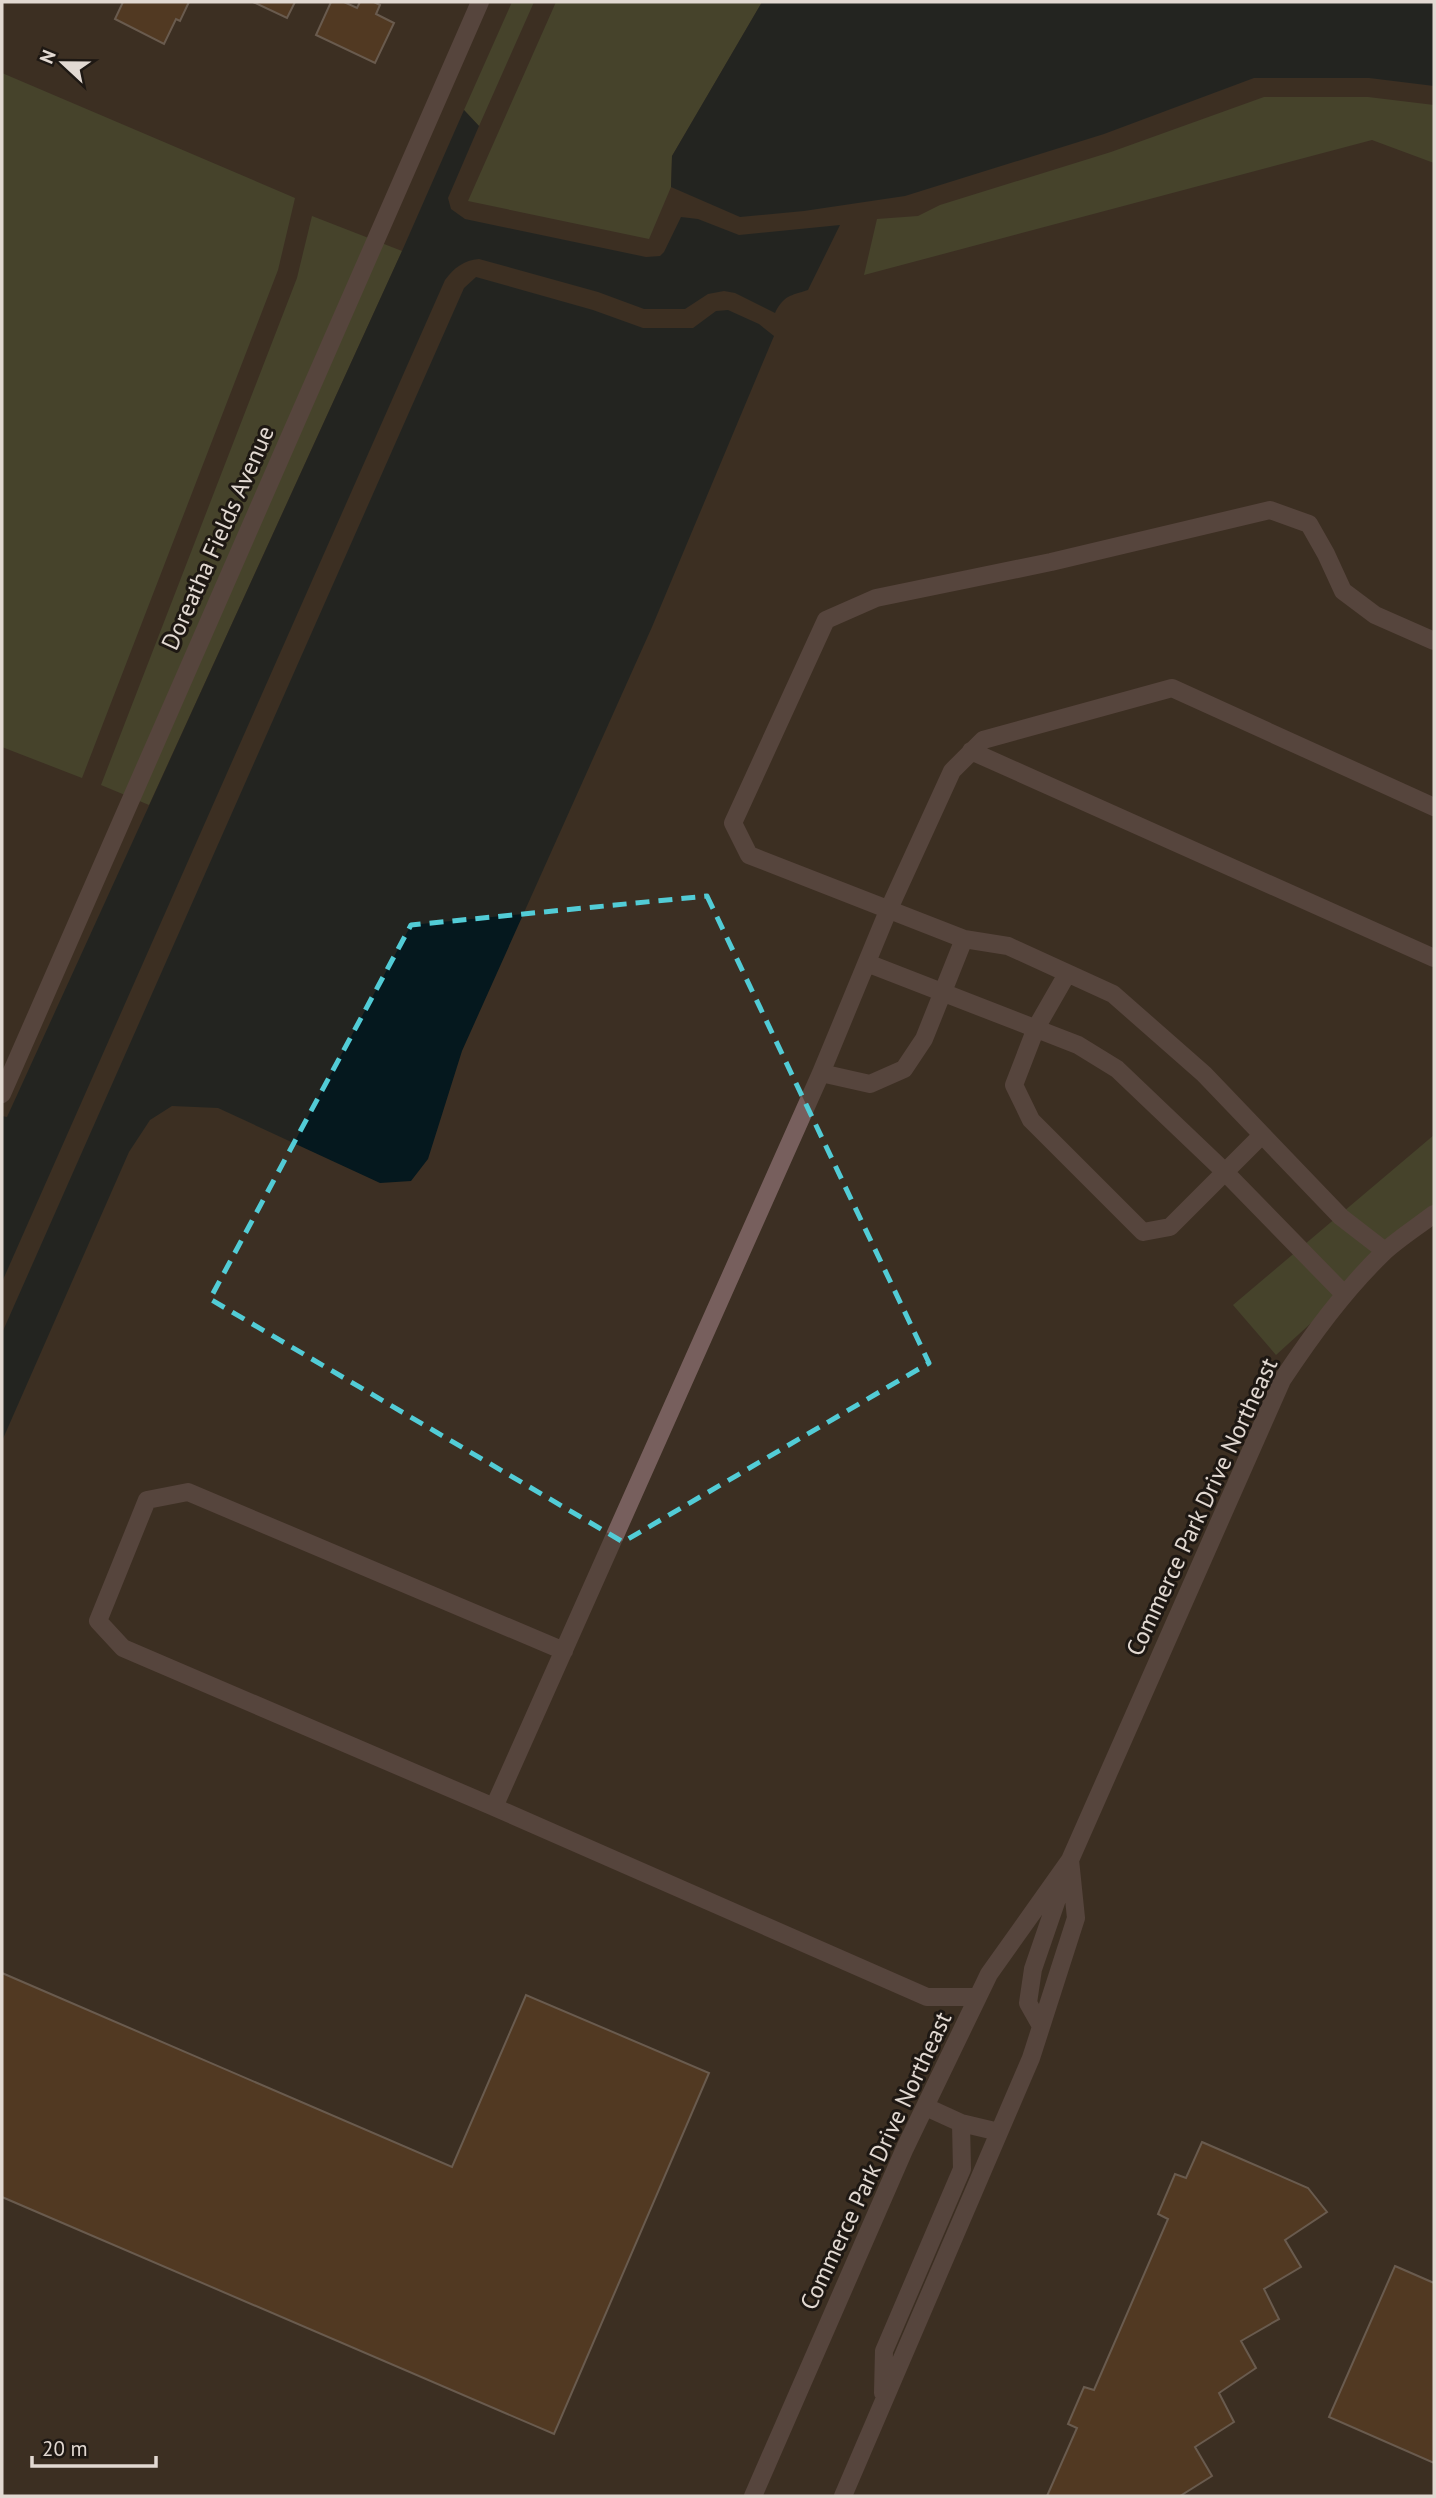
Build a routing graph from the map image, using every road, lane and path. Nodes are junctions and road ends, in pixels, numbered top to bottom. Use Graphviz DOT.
graph roads {
  1 [pos="480,2"];
  2 [pos="1434,641"];
  3 [pos="971,751"];
  4 [pos="1434,807"];
  5 [pos="888,911"];
  6 [pos="964,939"];
  7 [pos="1434,958"];
  8 [pos="867,963"];
  9 [pos="1067,975"];
  10 [pos="942,992"];
  11 [pos="1036,1028"];
  12 [pos="821,1073"];
  13 [pos="2,1094"];
  14 [pos="1262,1135"];
  15 [pos="1224,1171"];
  16 [pos="1434,1214"];
  17 [pos="1385,1251"];
  18 [pos="1344,1294"];
  19 [pos="564,1651"];
  20 [pos="494,1807"];
  21 [pos="1070,1860"];
  22 [pos="978,1997"];
  23 [pos="1041,2026"];
  24 [pos="926,2107"];
  25 [pos="961,2123"];
  26 [pos="999,2132"];
  27 [pos="882,2404"];
  28 [pos="753,2496"];
  29 [pos="843,2496"];
  1 -- 13 [label="street, Doreatha Fields Avenue"];
  2 -- 5 [label="street"];
  3 -- 4 [label="street"];
  3 -- 5 [label="street"];
  3 -- 7 [label="street"];
  5 -- 6 [label="street"];
  5 -- 8 [label="street"];
  6 -- 9 [label="street"];
  6 -- 10 [label="street"];
  8 -- 10 [label="street"];
  8 -- 12 [label="street"];
  9 -- 11 [label="street"];
  9 -- 14 [label="street"];
  10 -- 11 [label="street"];
  10 -- 12 [label="street"];
  11 -- 15 [label="street"];
  11 -- 15 [label="street"];
  12 -- 19 [label="street"];
  14 -- 15 [label="street"];
  14 -- 17 [label="street"];
  15 -- 18 [label="street"];
  16 -- 17 [label="street, Commerce Park Drive Northeast"];
  17 -- 18 [label="street, Commerce Park Drive Northeast"];
  18 -- 21 [label="street, Commerce Park Drive Northeast"];
  19 -- 20 [label="street"];
  19 -- 20 [label="street"];
  20 -- 22 [label="street"];
  21 -- 22 [label="street, Commerce Park Drive Northeast"];
  21 -- 23 [label="street, Commerce Park Drive Northeast"];
  21 -- 23 [label="street"];
  22 -- 24 [label="street, Commerce Park Drive Northeast"];
  23 -- 26 [label="street, Commerce Park Drive Northeast"];
  24 -- 25 [label="street"];
  24 -- 28 [label="street, Commerce Park Drive Northeast"];
  25 -- 26 [label="street"];
  25 -- 27 [label="street"];
  26 -- 27 [label="street, Commerce Park Drive Northeast"];
  27 -- 29 [label="street, Commerce Park Drive Northeast"];
}
